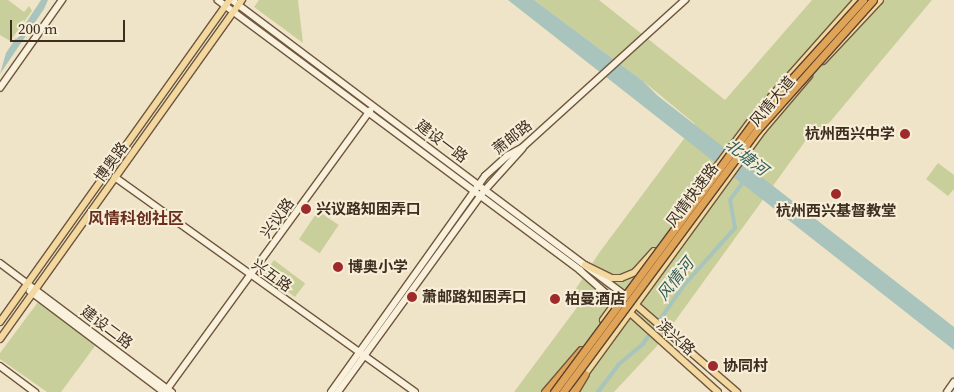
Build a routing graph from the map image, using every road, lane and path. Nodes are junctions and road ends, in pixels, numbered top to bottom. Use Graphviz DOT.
graph roads {
  1 [pos="62,0"];
  2 [pos="218,0"];
  3 [pos="684,0"];
  4 [pos="857,0"];
  5 [pos="863,0"];
  6 [pos="873,0"];
  7 [pos="880,0"];
  8 [pos="229,2"];
  9 [pos="240,2"];
  10 [pos="234,12"];
  11 [pos="0,88"];
  12 [pos="374,106"];
  13 [pos="369,112"];
  14 [pos="523,148"];
  15 [pos="115,177"];
  16 [pos="478,184"];
  17 [pos="473,190"];
  18 [pos="485,190"];
  19 [pos="481,196"];
  20 [pos="654,251"];
  21 [pos="0,262"];
  22 [pos="585,265"];
  23 [pos="251,275"];
  24 [pos="27,282"];
  25 [pos="33,291"];
  26 [pos="623,294"];
  27 [pos="616,302"];
  28 [pos="635,304"];
  29 [pos="629,312"];
  30 [pos="0,322"];
  31 [pos="0,339"];
  32 [pos="581,350"];
  33 [pos="362,353"];
  34 [pos="0,366"];
  35 [pos="585,374"];
  36 [pos="954,382"];
  37 [pos="550,388"];
  38 [pos="168,391"];
  39 [pos="736,391"];
  40 [pos="34,392"];
  41 [pos="331,392"];
  42 [pos="338,392"];
  43 [pos="415,392"];
  44 [pos="545,392"];
  45 [pos="554,392"];
  46 [pos="563,392"];
  47 [pos="567,392"];
  48 [pos="574,392"];
  49 [pos="718,392"];
  50 [pos="947,392"];
  1 -- 11 [label="street"];
  2 -- 8 [label="street, 建设一路"];
  3 -- 14 [label="street, 萧邮路"];
  4 -- 20 [label="main road, 风情大道, bridge"];
  5 -- 45 [label="highway, 风情快速路, bridge"];
  6 -- 46 [label="highway, 风情快速路, bridge"];
  7 -- 28 [label="main road, 风情大道"];
  8 -- 9 [label="street, 建设一路"];
  8 -- 10 [label="street, 建设一路"];
  8 -- 24 [label="main road, 博奥路"];
  9 -- 10 [label="main road, 博奥路"];
  9 -- 12 [label="street, 建设一路"];
  10 -- 13 [label="street, 建设一路"];
  10 -- 15 [label="main road, 博奥路"];
  12 -- 13 [label="street, 兴议路"];
  12 -- 16 [label="street, 建设一路"];
  13 -- 17 [label="street, 建设一路"];
  13 -- 23 [label="street, 兴议路"];
  14 -- 16 [label="street, 萧邮路"];
  14 -- 18 [label="street"];
  15 -- 23 [label="street, 兴五路"];
  15 -- 25 [label="main road, 博奥路"];
  16 -- 17 [label="street, 萧邮路"];
  16 -- 18 [label="street, 建设一路"];
  17 -- 19 [label="street, 建设一路"];
  17 -- 33 [label="street, 萧邮路"];
  18 -- 19 [label="street"];
  18 -- 22 [label="street, 建设一路"];
  19 -- 27 [label="street, 建设一路"];
  19 -- 33 [label="street"];
  20 -- 22 [label="main road"];
  20 -- 26 [label="main road, 风情大道"];
  21 -- 24 [label="street"];
  22 -- 26 [label="street, 建设一路"];
  23 -- 33 [label="street, 兴五路"];
  23 -- 38 [label="street, 兴议路"];
  24 -- 25 [label="street"];
  24 -- 30 [label="main road, 博奥路"];
  25 -- 31 [label="main road, 博奥路"];
  25 -- 38 [label="street, 建设二路"];
  26 -- 27 [label="main road, 风情大道"];
  26 -- 28 [label="street, 建设一路"];
  27 -- 29 [label="main road, 滨兴路"];
  27 -- 32 [label="main road, 风情大道"];
  28 -- 29 [label="main road, 风情大道"];
  28 -- 39 [label="main road, 滨兴路"];
  29 -- 35 [label="main road, 风情大道"];
  29 -- 49 [label="main road, 滨兴路"];
  32 -- 37 [label="highway"];
  33 -- 41 [label="street, 萧邮路"];
  33 -- 42 [label="street"];
  33 -- 43 [label="street, 兴五路"];
  34 -- 40 [label="street"];
  35 -- 47 [label="main road, 风情大道"];
  35 -- 48 [label="highway"];
  36 -- 50 [label="street"];
  37 -- 44 [label="highway"];
}
